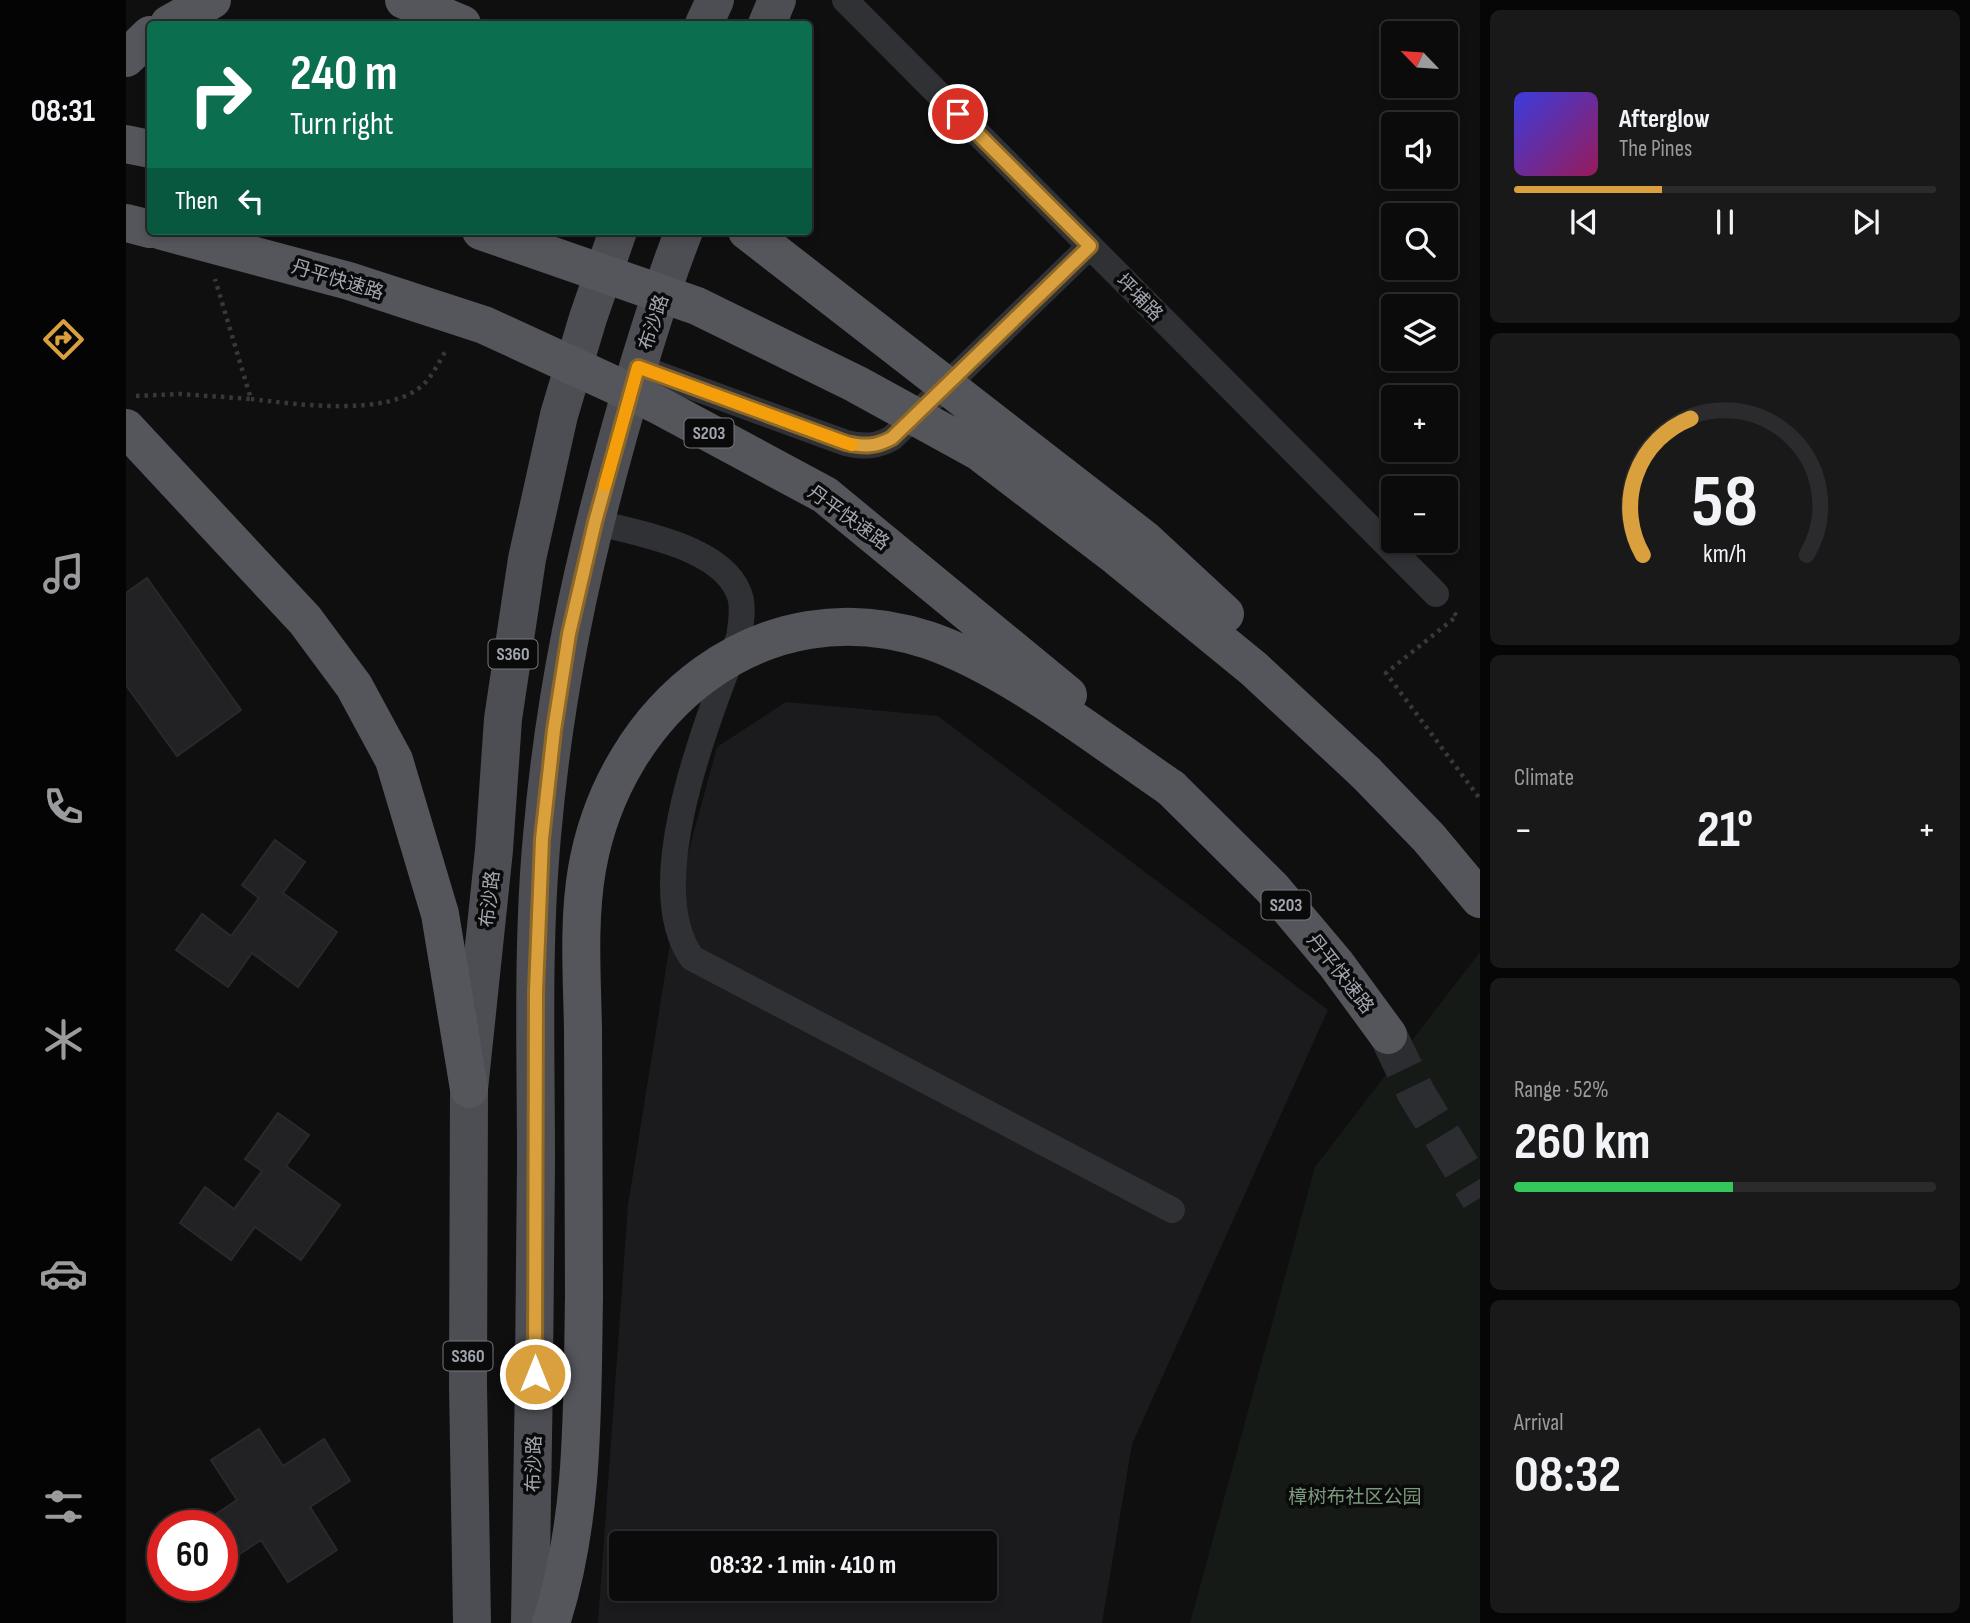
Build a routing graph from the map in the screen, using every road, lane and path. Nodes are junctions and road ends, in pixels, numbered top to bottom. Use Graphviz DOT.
graph roads {
  1 [pos="212,0"];
  2 [pos="404,0"];
  3 [pos="715,0"];
  4 [pos="777,0"];
  5 [pos="845,0"];
  6 [pos="174,21"];
  7 [pos="455,21"];
  8 [pos="705,21"];
  9 [pos="767,21"];
  10 [pos="147,38"];
  11 [pos="126,58"];
  12 [pos="126,144"];
  13 [pos="147,148"];
  14 [pos="126,223"];
  15 [pos="147,228"];
  16 [pos="177,235"];
  17 [pos="493,235"];
  18 [pos="617,235"];
  19 [pos="683,235"];
  20 [pos="752,235"];
  21 [pos="1090,246"];
  22 [pos="213,270"];
  23 [pos="445,352"];
  24 [pos="638,367"];
  25 [pos="126,398"];
  26 [pos="251,399"];
  27 [pos="126,428"];
  28 [pos="595,522"];
  29 [pos="1436,594"];
  30 [pos="1366,773"];
  31 [pos="1171,788"];
  32 [pos="1480,799"];
  33 [pos="1480,899"];
  34 [pos="1388,1035"];
  35 [pos="468,1089"];
  36 [pos="1172,1210"];
  37 [pos="472,1623"];
  38 [pos="530,1623"];
  39 [pos="551,1623"];
  1 -- 6 [label="highway"];
  2 -- 7 [label="highway"];
  3 -- 8 [label="main road"];
  4 -- 9 [label="main road"];
  5 -- 21 [label="street, 坪埔路"];
  10 -- 11 [label="highway, bridge"];
  12 -- 13 [label="highway"];
  14 -- 15 [label="highway"];
  16 -- 31 [label="highway, 丹平快速路 / S203, bridge"];
  17 -- 30 [label="highway, bridge"];
  18 -- 35 [label="main road, 布沙路 / S360"];
  19 -- 24 [label="main road, 布沙路 / S360"];
  20 -- 30 [label="highway, bridge"];
  21 -- 24 [label="street"];
  21 -- 29 [label="street, 坪埔路"];
  22 -- 26 [label="path"];
  23 -- 26 [label="path"];
  24 -- 28 [label="main road, 布沙路 / S360"];
  25 -- 26 [label="path"];
  27 -- 35 [label="highway"];
  28 -- 36 [label="street"];
  28 -- 38 [label="main road, 布沙路 / S360"];
  29 -- 32 [label="path"];
  30 -- 33 [label="highway"];
  31 -- 34 [label="highway, 丹平快速路 / S203"];
  31 -- 39 [label="highway, bridge"];
  35 -- 37 [label="main road, 布沙路 / S360"];
}
